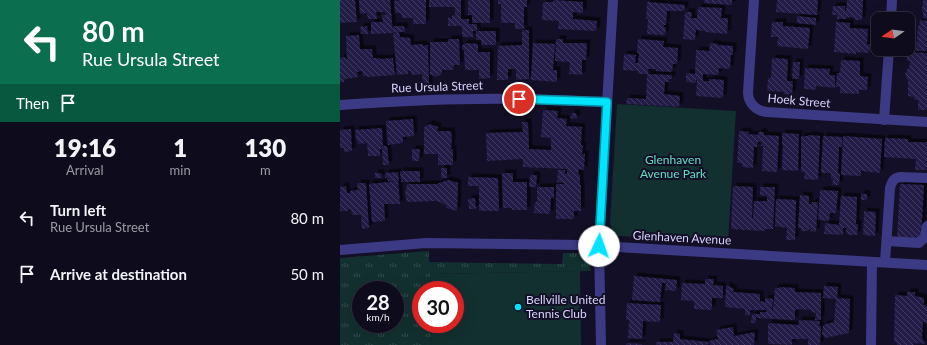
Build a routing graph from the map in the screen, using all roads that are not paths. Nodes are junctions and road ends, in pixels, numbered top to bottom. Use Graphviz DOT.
graph roads {
  1 [pos="613,0"];
  2 [pos="754,0"];
  3 [pos="892,0"];
  4 [pos="891,12"];
  5 [pos="889,56"];
  6 [pos="607,102"];
  7 [pos="340,105"];
  8 [pos="884,120"];
  9 [pos="927,122"];
  10 [pos="927,178"];
  11 [pos="927,226"];
  12 [pos="887,241"];
  13 [pos="599,246"];
  14 [pos="340,250"];
  15 [pos="872,262"];
  16 [pos="885,262"];
  17 [pos="927,265"];
  18 [pos="601,345"];
  19 [pos="871,345"];
  1 -- 6 [label="street"];
  2 -- 8 [label="street, Hoek Street"];
  3 -- 4 [label="street"];
  5 -- 8 [label="street"];
  6 -- 7 [label="street, Rue Ursula Street"];
  6 -- 13 [label="street"];
  8 -- 9 [label="street, Hoek Street"];
  10 -- 12 [label="street"];
  11 -- 12 [label="street"];
  12 -- 16 [label="street"];
  13 -- 14 [label="street, Glenhaven Avenue"];
  13 -- 15 [label="street, Glenhaven Avenue"];
  13 -- 18 [label="street"];
  15 -- 16 [label="street, Glenhaven Avenue"];
  15 -- 19 [label="street"];
  16 -- 17 [label="street, Glenhaven Avenue"];
}
